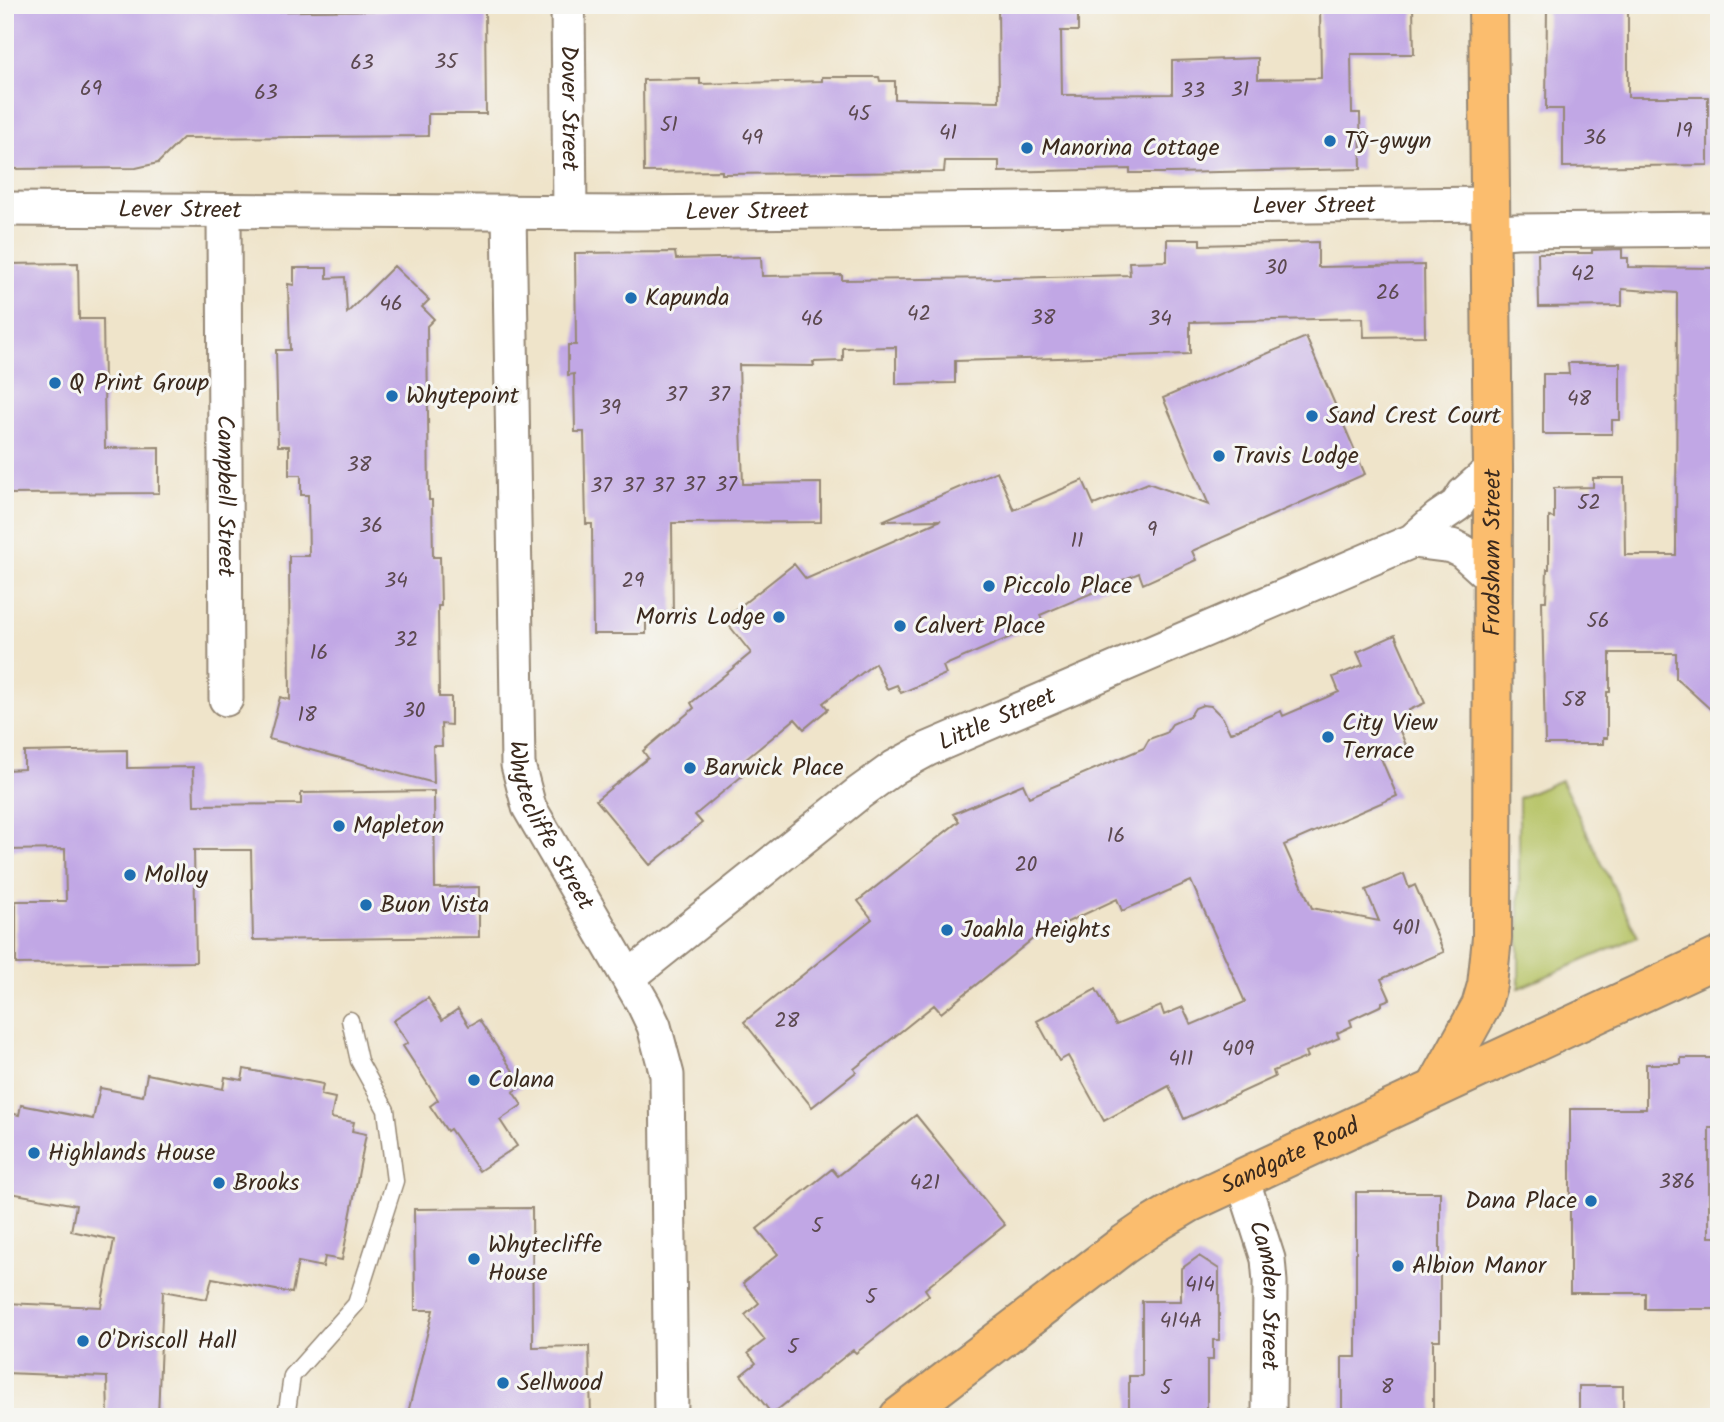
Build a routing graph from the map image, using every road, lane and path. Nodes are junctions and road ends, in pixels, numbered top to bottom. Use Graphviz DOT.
graph roads {
  1 [pos="568,5"];
  2 [pos="1488,5"];
  3 [pos="5,209"];
  4 [pos="224,211"];
  5 [pos="509,212"];
  6 [pos="570,212"];
  7 [pos="1490,219"];
  8 [pos="1719,229"];
  9 [pos="1493,468"];
  10 [pos="1412,541"];
  11 [pos="1492,578"];
  12 [pos="226,699"];
  13 [pos="1719,957"];
  14 [pos="629,977"];
  15 [pos="350,1020"];
  16 [pos="1437,1086"];
  17 [pos="1242,1178"];
  18 [pos="286,1417"];
  19 [pos="671,1417"];
  20 [pos="899,1417"];
  21 [pos="1269,1417"];
  1 -- 6 [label="street, Dover Street"];
  2 -- 7 [label="highway, Frodsham Street"];
  3 -- 4 [label="street, Lever Street"];
  4 -- 5 [label="street, Lever Street"];
  4 -- 12 [label="street, Campbell Street"];
  5 -- 6 [label="street, Lever Street"];
  5 -- 14 [label="street, Whytecliffe Street"];
  6 -- 7 [label="street, Lever Street"];
  7 -- 8 [label="street, Lever Street"];
  7 -- 9 [label="highway, Frodsham Street"];
  9 -- 10 [label="street, Little Street"];
  9 -- 11 [label="highway, Frodsham Street"];
  10 -- 11 [label="street"];
  10 -- 14 [label="street, Little Street"];
  11 -- 16 [label="highway, Frodsham Street"];
  13 -- 16 [label="highway, Sandgate Road"];
  14 -- 19 [label="street, Whytecliffe Street"];
  15 -- 18 [label="lane"];
  16 -- 17 [label="highway, Sandgate Road"];
  17 -- 20 [label="highway, Sandgate Road"];
  17 -- 21 [label="street, Camden Street"];
}
